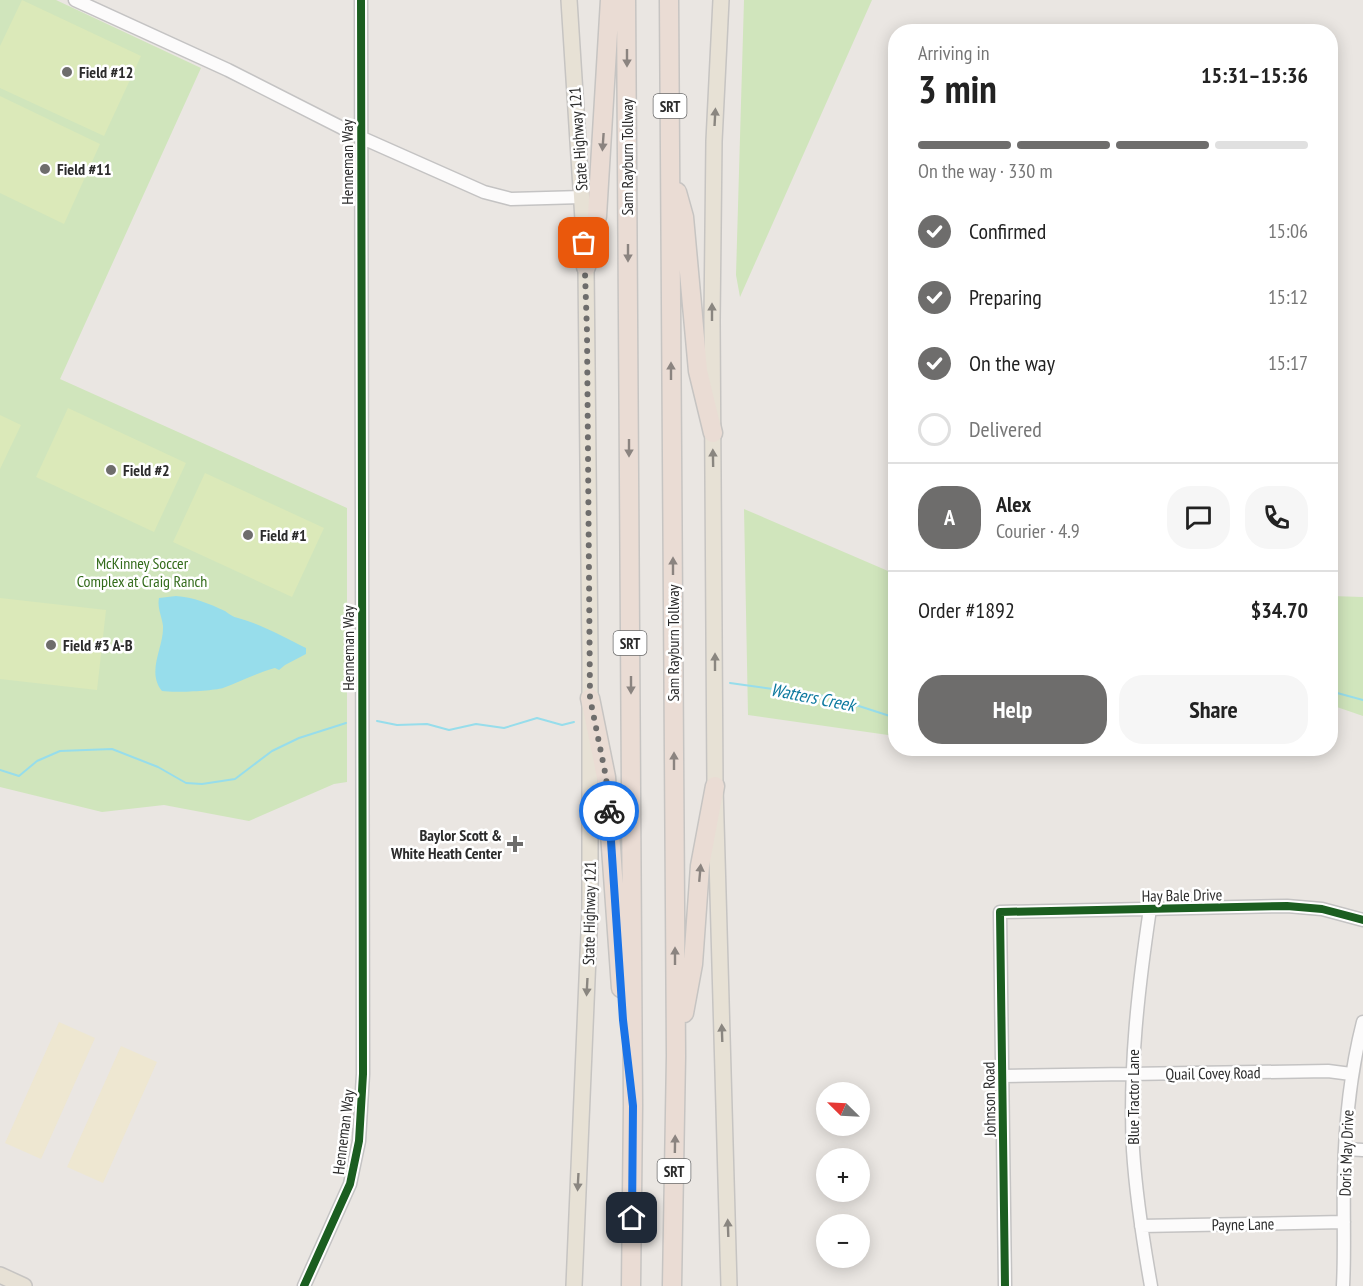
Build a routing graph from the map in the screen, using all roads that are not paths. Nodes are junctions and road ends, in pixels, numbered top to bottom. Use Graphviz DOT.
graph roads {
  1 [pos="75,0"];
  2 [pos="361,0"];
  3 [pos="569,0"];
  4 [pos="610,0"];
  5 [pos="626,0"];
  6 [pos="669,0"];
  7 [pos="721,0"];
  8 [pos="360,137"];
  9 [pos="670,165"];
  10 [pos="582,197"];
  11 [pos="586,267"];
  12 [pos="713,433"];
  13 [pos="590,698"];
  14 [pos="716,786"];
  15 [pos="1150,909"];
  16 [pos="1000,912"];
  17 [pos="1363,920"];
  18 [pos="1363,1022"];
  19 [pos="676,1056"];
  20 [pos="1132,1074"];
  21 [pos="1352,1074"];
  22 [pos="1002,1076"];
  23 [pos="633,1106"];
  24 [pos="1345,1149"];
  25 [pos="1363,1149"];
  26 [pos="1344,1222"];
  27 [pos="1141,1226"];
  28 [pos="0,1275"];
  29 [pos="24,1286"];
  30 [pos="304,1286"];
  31 [pos="574,1286"];
  32 [pos="631,1286"];
  33 [pos="672,1286"];
  34 [pos="729,1286"];
  35 [pos="1005,1286"];
  36 [pos="1150,1286"];
  37 [pos="1343,1286"];
  1 -- 8 [label="street"];
  2 -- 8 [label="street, Henneman Way"];
  3 -- 10 [label="main road, State Highway 121"];
  4 -- 11 [label="highway, one-way"];
  5 -- 23 [label="highway, Sam Rayburn Tollway / SRT, one-way"];
  6 -- 9 [label="highway, Sam Rayburn Tollway / SRT"];
  12 -- 7 [label="main road, one-way"];
  8 -- 10 [label="street"];
  8 -- 30 [label="street, Henneman Way"];
  9 -- 12 [label="highway"];
  19 -- 9 [label="highway, Sam Rayburn Tollway / SRT, one-way"];
  10 -- 11 [label="main road, State Highway 121"];
  11 -- 13 [label="main road, State Highway 121"];
  14 -- 12 [label="main road, one-way"];
  13 -- 23 [label="highway"];
  13 -- 31 [label="main road, State Highway 121, one-way"];
  19 -- 14 [label="highway, one-way"];
  34 -- 14 [label="main road, one-way"];
  15 -- 16 [label="street, Hay Bale Drive"];
  15 -- 17 [label="street, Hay Bale Drive"];
  15 -- 20 [label="street, Blue Tractor Lane"];
  16 -- 22 [label="street, Johnson Road"];
  18 -- 21 [label="street, Doris May Drive"];
  33 -- 19 [label="highway, Sam Rayburn Tollway / SRT, one-way"];
  20 -- 21 [label="street, Quail Covey Road"];
  20 -- 22 [label="street, Quail Covey Road"];
  20 -- 27 [label="street, Blue Tractor Lane"];
  21 -- 24 [label="street, Doris May Drive"];
  22 -- 35 [label="street, Johnson Road"];
  23 -- 32 [label="highway, Sam Rayburn Tollway / SRT"];
  24 -- 25 [label="street"];
  24 -- 26 [label="street, Doris May Drive"];
  26 -- 27 [label="street, Payne Lane"];
  26 -- 37 [label="street, Doris May Drive"];
  27 -- 36 [label="street, Blue Tractor Lane"];
  28 -- 29 [label="main road"];
}
